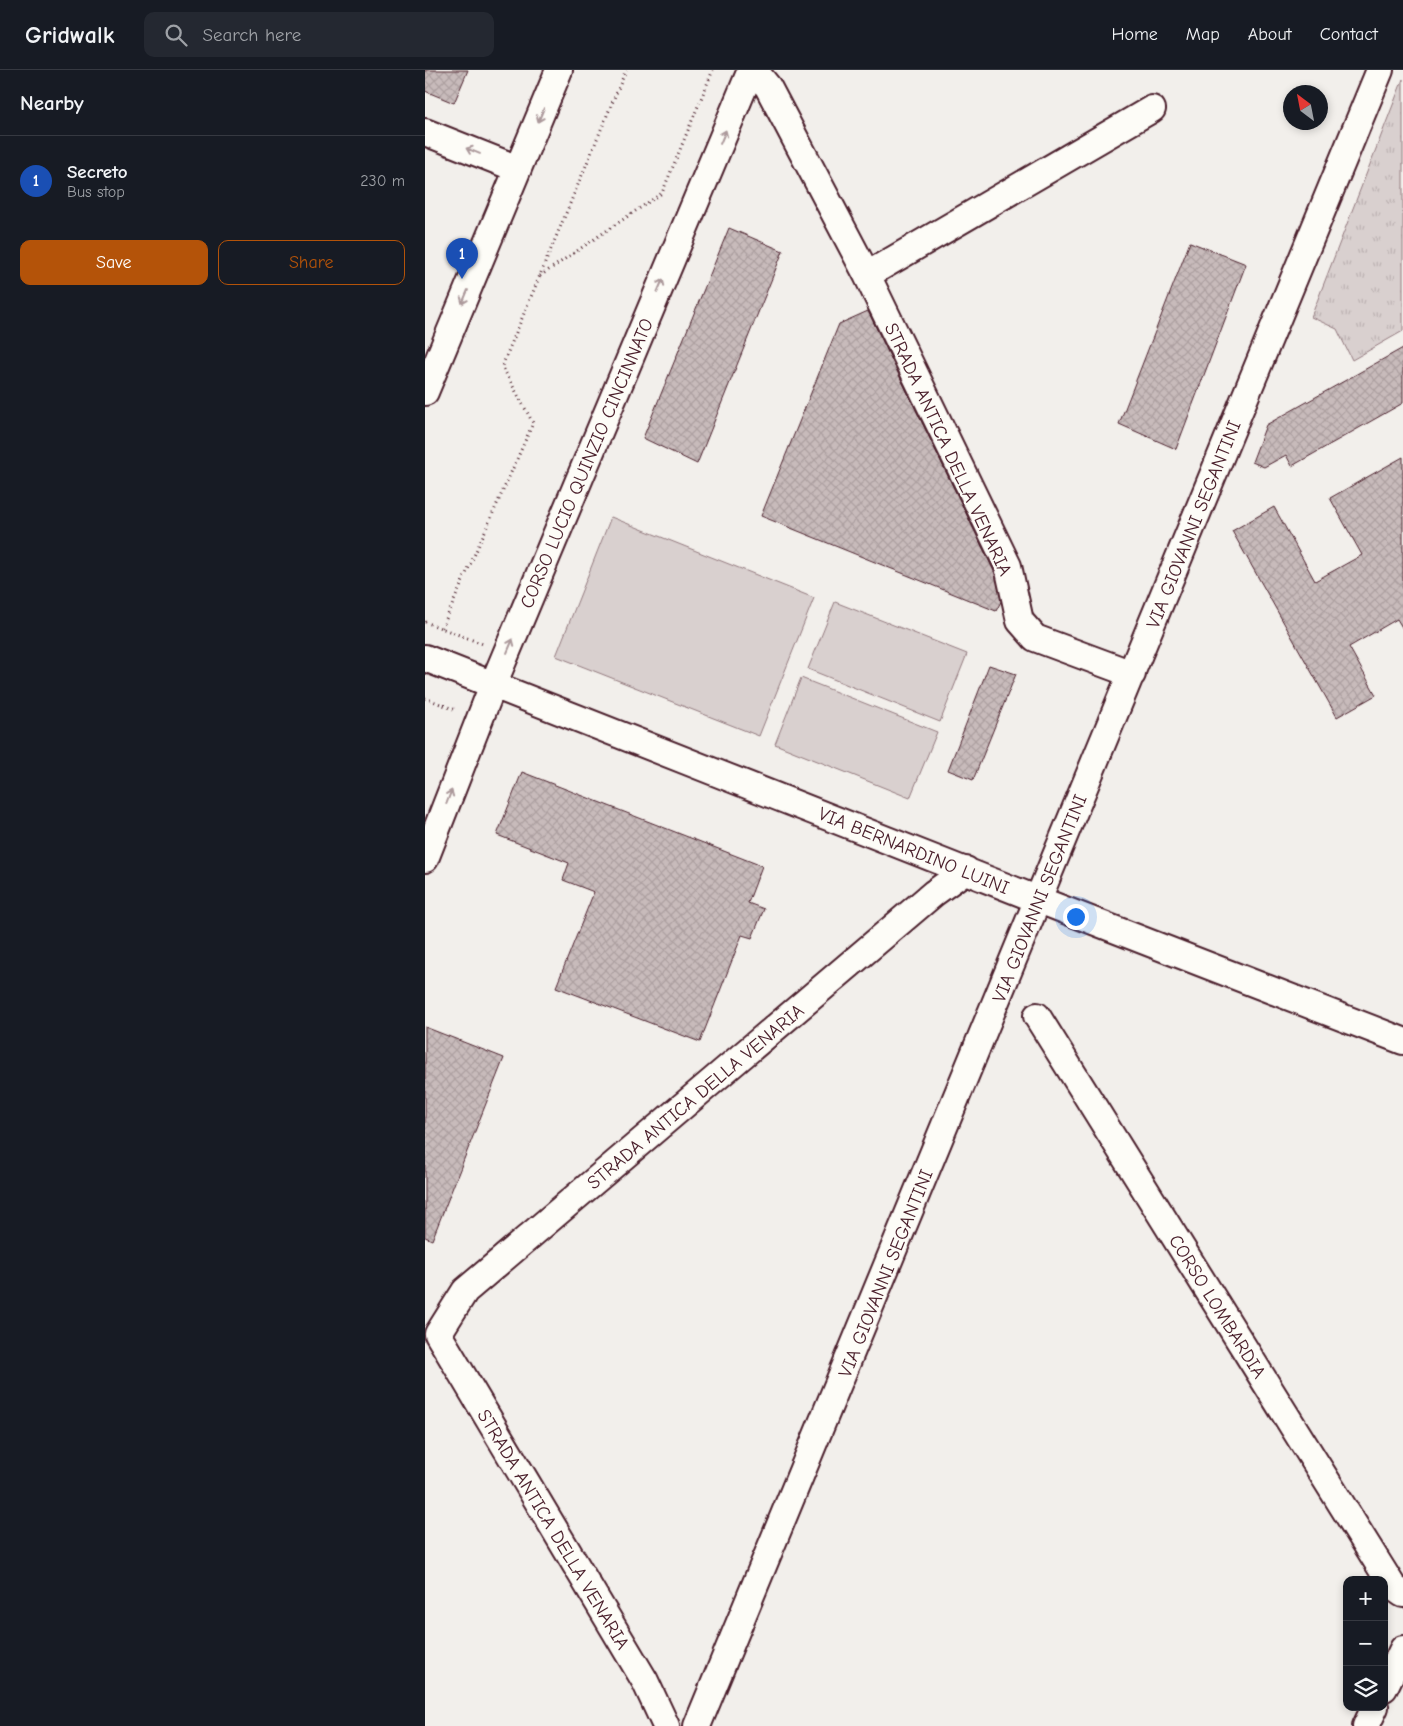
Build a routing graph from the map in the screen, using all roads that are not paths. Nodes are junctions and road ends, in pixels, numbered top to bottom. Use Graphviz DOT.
graph roads {
  1 [pos="559,70"];
  2 [pos="753,70"];
  3 [pos="1380,70"];
  4 [pos="1152,109"];
  5 [pos="425,132"];
  6 [pos="518,169"];
  7 [pos="867,275"];
  8 [pos="425,392"];
  9 [pos="425,658"];
  10 [pos="1132,674"];
  11 [pos="493,685"];
  12 [pos="425,858"];
  13 [pos="966,870"];
  14 [pos="1039,900"];
  15 [pos="1037,1016"];
  16 [pos="1403,1042"];
  17 [pos="432,1332"];
  18 [pos="1403,1594"];
  19 [pos="1403,1649"];
  20 [pos="1388,1680"];
  21 [pos="666,1726"];
  22 [pos="697,1726"];
  1 -- 6 [label="street, one-way"];
  2 -- 7 [label="street, STRADA ANTICA DELLA VENARIA"];
  11 -- 2 [label="street, CORSO LUCIO QUINZIO CINCINNATO, one-way"];
  3 -- 10 [label="street, VIA GIOVANNI SEGANTINI"];
  4 -- 7 [label="street"];
  6 -- 5 [label="street, one-way"];
  6 -- 8 [label="street, one-way"];
  7 -- 10 [label="street, STRADA ANTICA DELLA VENARIA"];
  9 -- 11 [label="street, VIA BERNARDINO LUINI"];
  10 -- 14 [label="street, VIA GIOVANNI SEGANTINI"];
  12 -- 11 [label="street, CORSO LUCIO QUINZIO CINCINNATO, one-way"];
  11 -- 13 [label="street, VIA BERNARDINO LUINI"];
  13 -- 14 [label="street, VIA BERNARDINO LUINI"];
  13 -- 17 [label="street, STRADA ANTICA DELLA VENARIA"];
  14 -- 16 [label="street, VIA BERNARDINO LUINI"];
  14 -- 22 [label="street, VIA GIOVANNI SEGANTINI"];
  15 -- 18 [label="street, CORSO LOMBARDIA"];
  17 -- 21 [label="street, STRADA ANTICA DELLA VENARIA"];
  19 -- 20 [label="street"];
}
